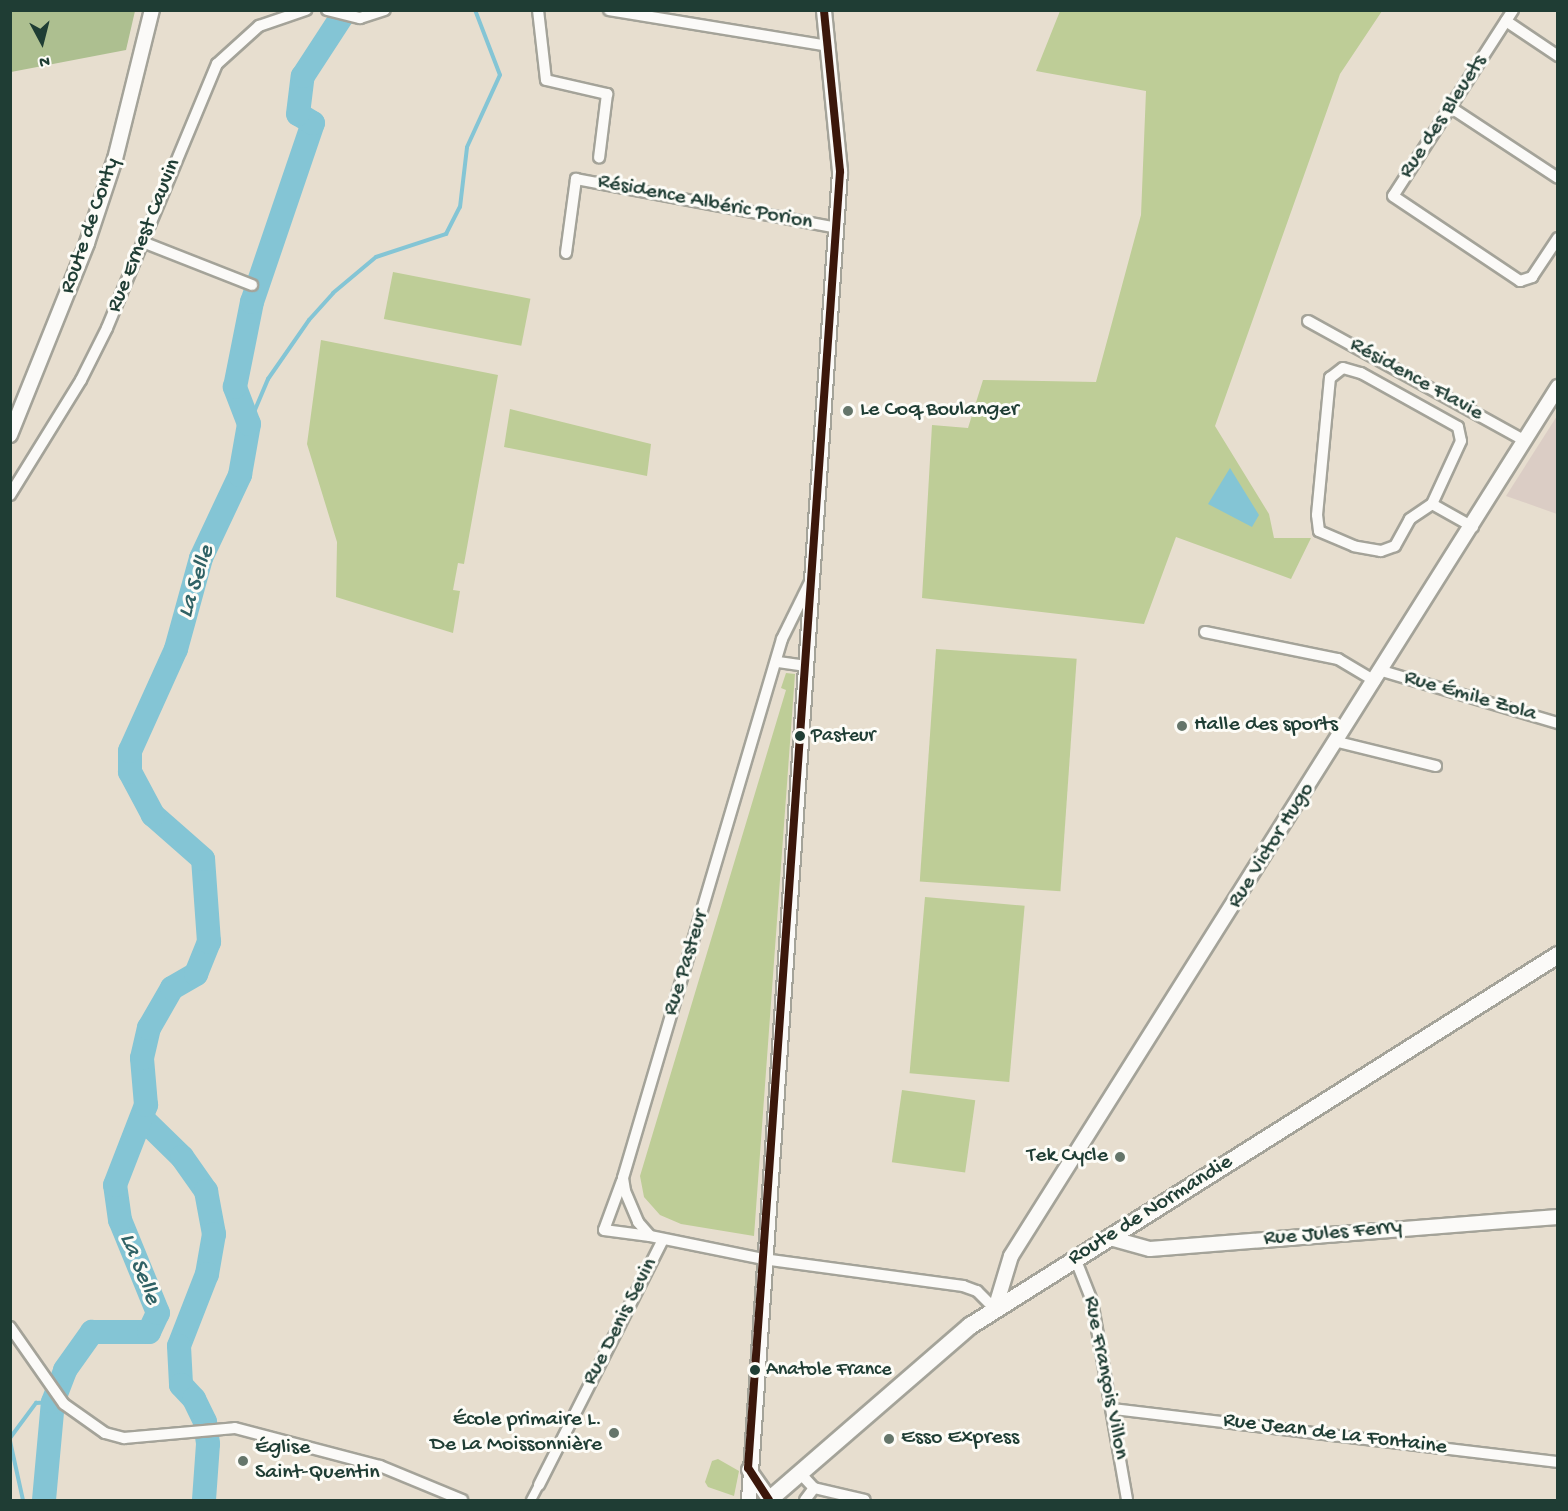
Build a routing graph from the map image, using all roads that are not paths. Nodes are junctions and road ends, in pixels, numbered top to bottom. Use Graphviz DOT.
graph roads {
  1 [pos="152,10"];
  2 [pos="306,10"];
  3 [pos="385,10"];
  4 [pos="538,10"];
  5 [pos="609,10"];
  6 [pos="824,10"];
  7 [pos="1513,10"];
  8 [pos="331,12"];
  9 [pos="665,15"];
  10 [pos="1506,21"];
  11 [pos="829,46"];
  12 [pos="1557,57"];
  13 [pos="1450,107"];
  14 [pos="599,158"];
  15 [pos="1557,178"];
  16 [pos="837,228"];
  17 [pos="1557,238"];
  18 [pos="145,243"];
  19 [pos="566,254"];
  20 [pos="252,285"];
  21 [pos="1308,321"];
  22 [pos="1557,387"];
  23 [pos="10,435"];
  24 [pos="1524,440"];
  25 [pos="10,495"];
  26 [pos="1432,504"];
  27 [pos="1473,527"];
  28 [pos="812,578"];
  29 [pos="1205,632"];
  30 [pos="778,662"];
  31 [pos="805,666"];
  32 [pos="1379,676"];
  33 [pos="1557,723"];
  34 [pos="1338,742"];
  35 [pos="1436,766"];
  36 [pos="1557,955"];
  37 [pos="623,1178"];
  38 [pos="1557,1217"];
  39 [pos="650,1236"];
  40 [pos="1110,1238"];
  41 [pos="663,1239"];
  42 [pos="1075,1258"];
  43 [pos="763,1259"];
  44 [pos="995,1309"];
  45 [pos="10,1328"];
  46 [pos="1113,1409"];
  47 [pos="1557,1462"];
  48 [pos="748,1468"];
  49 [pos="799,1472"];
  50 [pos="539,1485"];
  51 [pos="814,1488"];
  52 [pos="462,1500"];
  53 [pos="531,1500"];
  54 [pos="749,1500"];
  55 [pos="770,1500"];
  56 [pos="805,1500"];
  57 [pos="865,1500"];
  58 [pos="1127,1500"];
  1 -- 23 [label="street, Route de Conty"];
  2 -- 18 [label="street, Rue Ernest Cauvin"];
  3 -- 8 [label="street"];
  4 -- 14 [label="street"];
  5 -- 9 [label="street"];
  6 -- 11 [label="street"];
  7 -- 10 [label="street, Rue des Bleuets"];
  9 -- 11 [label="street"];
  10 -- 12 [label="street"];
  10 -- 13 [label="street, Rue des Bleuets"];
  11 -- 16 [label="street"];
  13 -- 15 [label="street"];
  13 -- 17 [label="street, Rue des Bleuets"];
  16 -- 19 [label="street, Résidence Albéric Porion"];
  16 -- 28 [label="street"];
  18 -- 20 [label="street"];
  18 -- 25 [label="street, Rue Ernest Cauvin"];
  21 -- 24 [label="street, Résidence Flavie"];
  22 -- 24 [label="street, Rue Victor Hugo"];
  24 -- 27 [label="street, Rue Victor Hugo"];
  26 -- 26 [label="street"];
  26 -- 27 [label="street"];
  27 -- 32 [label="street, Rue Victor Hugo"];
  28 -- 30 [label="street, Rue Pasteur"];
  28 -- 31 [label="street"];
  29 -- 32 [label="street, Rue Émile Zola"];
  30 -- 31 [label="street"];
  30 -- 37 [label="street, Rue Pasteur"];
  31 -- 43 [label="street"];
  32 -- 33 [label="street, Rue Émile Zola"];
  32 -- 34 [label="street, Rue Victor Hugo"];
  34 -- 35 [label="street"];
  34 -- 44 [label="street, Rue Victor Hugo"];
  36 -- 40 [label="main road, Route de Normandie"];
  37 -- 39 [label="street"];
  37 -- 39 [label="street, Rue Pasteur"];
  38 -- 40 [label="street, Rue Jules Ferry"];
  39 -- 41 [label="street"];
  40 -- 42 [label="main road, Route de Normandie"];
  41 -- 43 [label="street"];
  41 -- 50 [label="street, Rue Denis Sevin"];
  42 -- 44 [label="main road, Route de Normandie"];
  42 -- 46 [label="street, Rue François Villon"];
  43 -- 44 [label="street"];
  43 -- 48 [label="street"];
  44 -- 49 [label="main road, Route de Normandie"];
  45 -- 52 [label="street"];
  46 -- 47 [label="street, Rue Jean de La Fontaine"];
  46 -- 58 [label="street, Rue François Villon"];
  48 -- 54 [label="street"];
  48 -- 55 [label="street"];
  49 -- 51 [label="street"];
  49 -- 55 [label="main road, Route de Normandie"];
  50 -- 53 [label="street, Rue Denis Sevin"];
  51 -- 56 [label="street"];
  51 -- 57 [label="street"];
}
